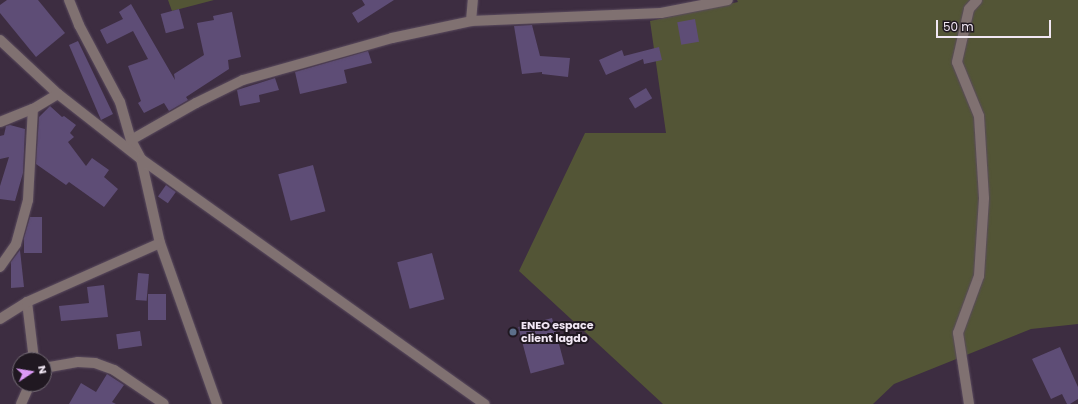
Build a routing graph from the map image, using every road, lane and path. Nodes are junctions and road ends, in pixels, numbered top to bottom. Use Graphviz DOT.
graph roads {
  1 [pos="69,0"];
  2 [pos="473,0"];
  3 [pos="728,0"];
  4 [pos="977,0"];
  5 [pos="472,21"];
  6 [pos="0,40"];
  7 [pos="58,94"];
  8 [pos="33,109"];
  9 [pos="0,122"];
  10 [pos="131,140"];
  11 [pos="141,159"];
  12 [pos="160,243"];
  13 [pos="0,267"];
  14 [pos="27,302"];
  15 [pos="0,319"];
  16 [pos="33,352"];
  17 [pos="52,367"];
  18 [pos="26,392"];
  19 [pos="21,404"];
  20 [pos="164,404"];
  21 [pos="218,404"];
  22 [pos="484,404"];
  23 [pos="969,404"];
  1 -- 10 [label="street"];
  2 -- 5 [label="street"];
  3 -- 5 [label="street"];
  4 -- 23 [label="street"];
  5 -- 10 [label="street"];
  6 -- 7 [label="street"];
  7 -- 8 [label="street"];
  7 -- 11 [label="street"];
  8 -- 9 [label="street"];
  8 -- 13 [label="street"];
  10 -- 11 [label="street"];
  11 -- 12 [label="street"];
  11 -- 22 [label="street"];
  12 -- 14 [label="street"];
  12 -- 21 [label="street"];
  14 -- 15 [label="street"];
  14 -- 16 [label="street"];
  17 -- 20 [label="street"];
  18 -- 19 [label="street"];
}
